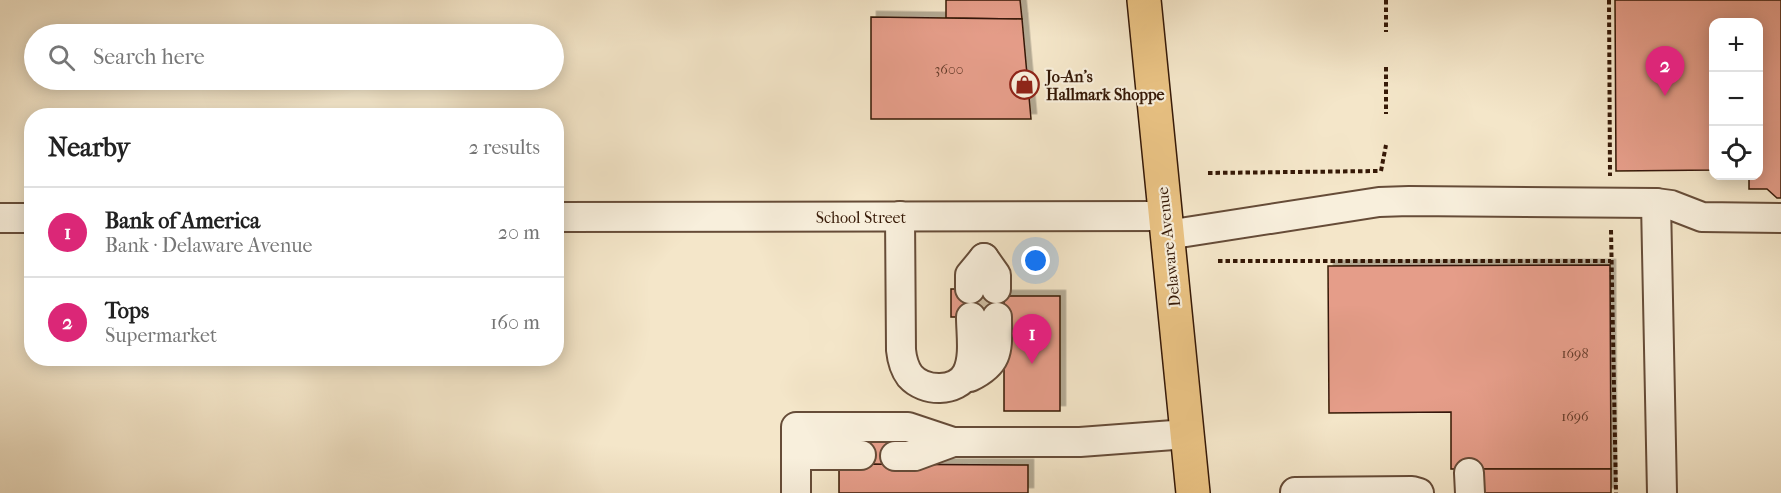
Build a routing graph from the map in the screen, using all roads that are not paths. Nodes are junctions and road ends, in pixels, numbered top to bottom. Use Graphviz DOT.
graph roads {
  1 [pos="1143,0"];
  2 [pos="1656,202"];
  3 [pos="900,216"];
  4 [pos="564,217"];
  5 [pos="0,218"];
  6 [pos="24,218"];
  7 [pos="1781,219"];
  8 [pos="1166,226"];
  9 [pos="984,258"];
  10 [pos="1187,434"];
  11 [pos="796,441"];
  12 [pos="953,442"];
  13 [pos="861,455"];
  14 [pos="895,456"];
  15 [pos="1295,492"];
  16 [pos="796,493"];
  17 [pos="1193,493"];
  18 [pos="1419,493"];
  19 [pos="1662,493"];
  1 -- 8 [label="main road, Delaware Avenue"];
  2 -- 7 [label="street, School Street"];
  2 -- 8 [label="street, School Street"];
  2 -- 19 [label="street"];
  3 -- 4 [label="street, School Street"];
  3 -- 8 [label="street, School Street"];
  3 -- 9 [label="street"];
  5 -- 6 [label="street"];
  8 -- 10 [label="main road, Delaware Avenue"];
  10 -- 12 [label="street"];
  10 -- 17 [label="main road, Delaware Avenue"];
  11 -- 12 [label="street"];
  11 -- 13 [label="street"];
  11 -- 16 [label="street"];
  12 -- 14 [label="street"];
  15 -- 18 [label="street"];
}
